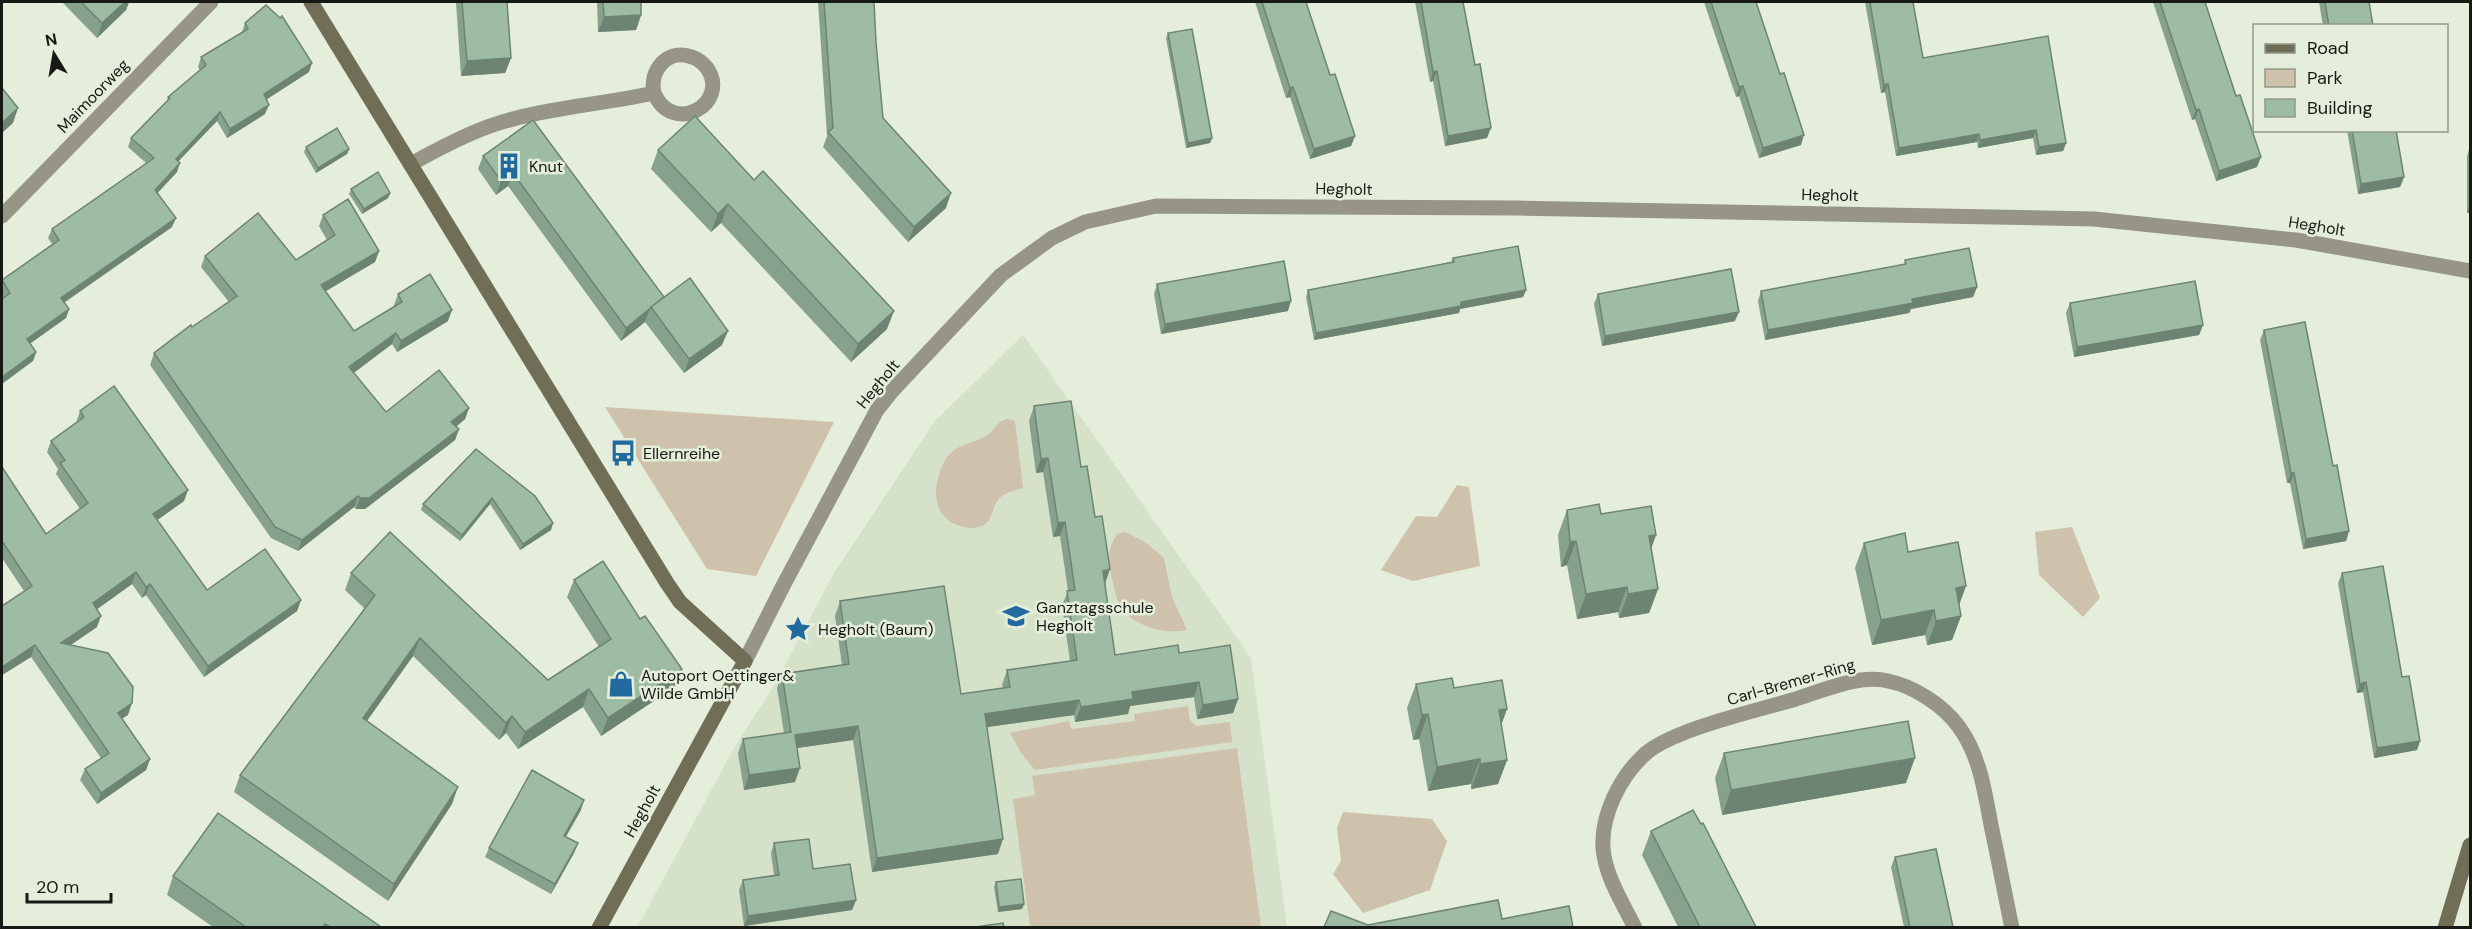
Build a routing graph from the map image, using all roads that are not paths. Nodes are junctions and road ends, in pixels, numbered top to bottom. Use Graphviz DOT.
graph roads {
  1 [pos="211,2"];
  2 [pos="311,2"];
  3 [pos="654,93"];
  4 [pos="411,165"];
  5 [pos="2,216"];
  6 [pos="2470,271"];
  7 [pos="745,661"];
  8 [pos="2470,845"];
  9 [pos="599,927"];
  10 [pos="1635,927"];
  11 [pos="2012,927"];
  12 [pos="2445,927"];
  1 -- 5 [label="street, Maimoorweg"];
  2 -- 4 [label="street"];
  3 -- 4 [label="street"];
  4 -- 7 [label="street"];
  6 -- 7 [label="street, Hegholt"];
  7 -- 9 [label="street, Hegholt"];
  8 -- 12 [label="street"];
  10 -- 11 [label="street, Carl-Bremer-Ring"];
}
